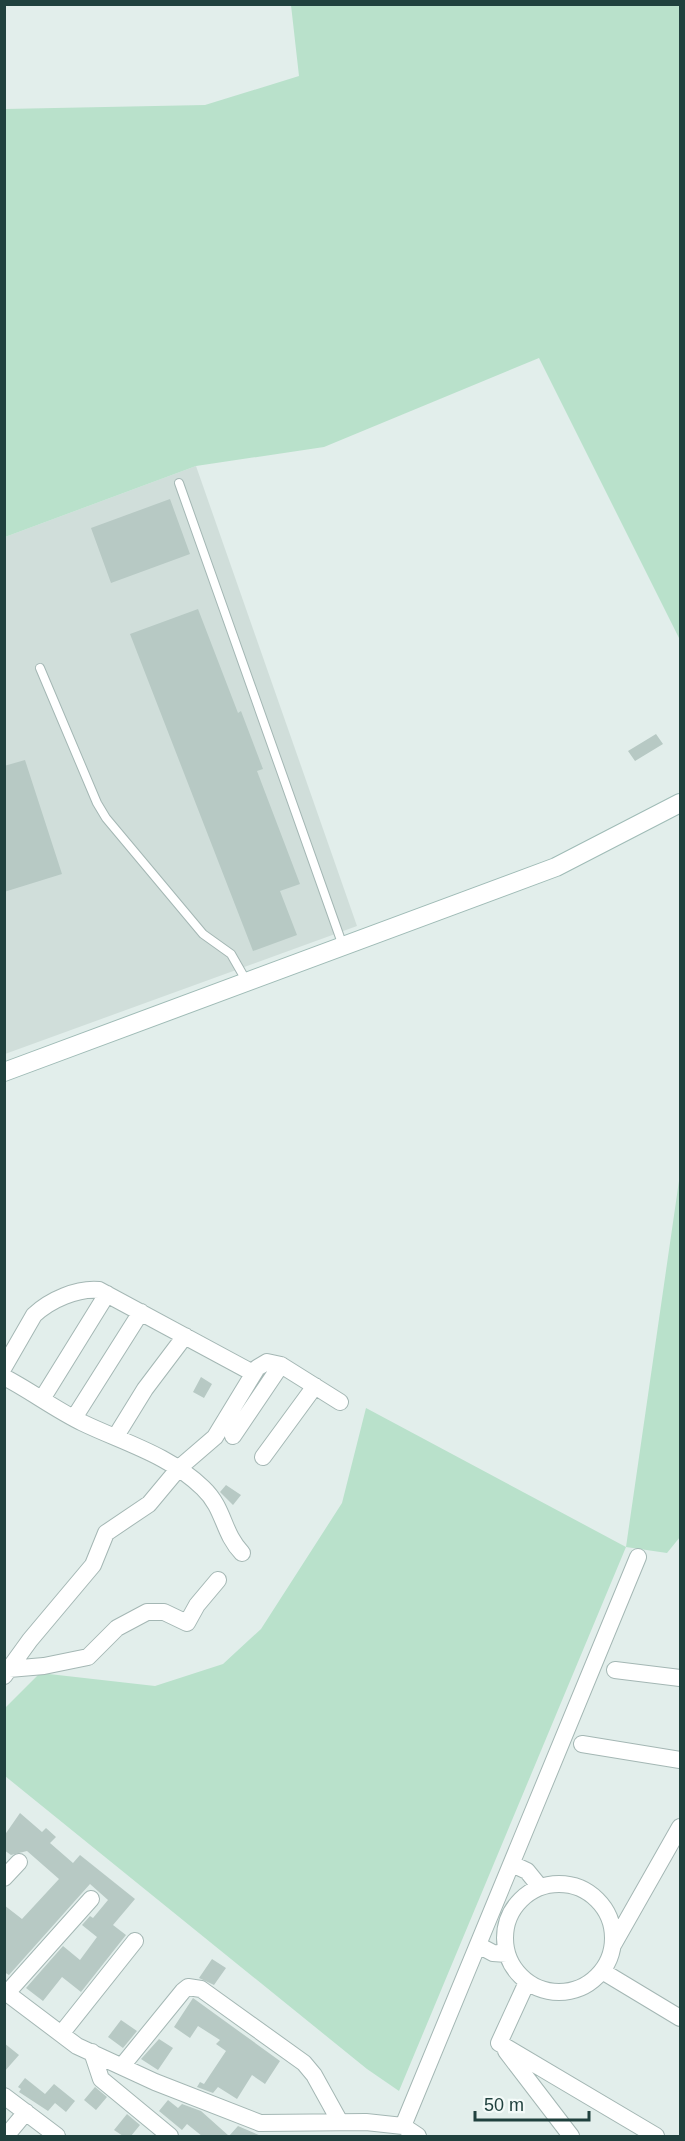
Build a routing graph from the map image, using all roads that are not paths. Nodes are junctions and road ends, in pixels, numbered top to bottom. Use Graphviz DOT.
graph roads {
  1 [pos="179,483"];
  2 [pos="40,668"];
  3 [pos="681,804"];
  4 [pos="343,946"];
  5 [pos="247,982"];
  6 [pos="4,1072"];
  7 [pos="107,1294"];
  8 [pos="141,1312"];
  9 [pos="185,1336"];
  10 [pos="281,1365"];
  11 [pos="4,1367"];
  12 [pos="253,1373"];
  13 [pos="4,1377"];
  14 [pos="315,1386"];
  15 [pos="42,1399"];
  16 [pos="340,1402"];
  17 [pos="74,1418"];
  18 [pos="116,1436"];
  19 [pos="233,1436"];
  20 [pos="263,1457"];
  21 [pos="179,1468"];
  22 [pos="242,1553"];
  23 [pos="638,1557"];
  24 [pos="218,1580"];
  25 [pos="615,1670"];
  26 [pos="7,1672"];
  27 [pos="681,1678"];
  28 [pos="582,1744"];
  29 [pos="681,1760"];
  30 [pos="681,1827"];
  31 [pos="19,1862"];
  32 [pos="512,1864"];
  33 [pos="4,1878"];
  34 [pos="540,1887"];
  35 [pos="91,1899"];
  36 [pos="135,1941"];
  37 [pos="478,1945"];
  38 [pos="612,1946"];
  39 [pos="507,1954"];
  40 [pos="602,1971"];
  41 [pos="527,1982"];
  42 [pos="6,1992"];
  43 [pos="681,2018"];
  44 [pos="62,2034"];
  45 [pos="500,2043"];
  46 [pos="92,2052"];
  47 [pos="122,2066"];
  48 [pos="4,2096"];
  49 [pos="26,2112"];
  50 [pos="340,2122"];
  51 [pos="366,2122"];
  52 [pos="403,2126"];
  53 [pos="6,2136"];
  54 [pos="57,2136"];
  55 [pos="170,2136"];
  56 [pos="353,2136"];
  57 [pos="418,2136"];
  58 [pos="571,2136"];
  59 [pos="656,2136"];
  1 -- 4 [label="lane"];
  2 -- 5 [label="lane"];
  3 -- 4 [label="street"];
  4 -- 5 [label="street"];
  5 -- 6 [label="street"];
  7 -- 8 [label="street"];
  7 -- 11 [label="street"];
  7 -- 15 [label="street"];
  8 -- 9 [label="street"];
  8 -- 17 [label="street"];
  9 -- 12 [label="street"];
  9 -- 18 [label="street"];
  10 -- 12 [label="street"];
  10 -- 14 [label="street"];
  10 -- 19 [label="street"];
  12 -- 21 [label="street"];
  13 -- 15 [label="street"];
  14 -- 16 [label="street"];
  14 -- 20 [label="street"];
  15 -- 17 [label="street"];
  17 -- 18 [label="street"];
  18 -- 21 [label="street"];
  21 -- 22 [label="street"];
  21 -- 26 [label="street"];
  23 -- 32 [label="street"];
  24 -- 26 [label="street"];
  25 -- 27 [label="street"];
  28 -- 29 [label="street"];
  30 -- 38 [label="street"];
  31 -- 33 [label="street"];
  32 -- 34 [label="street"];
  32 -- 37 [label="street"];
  34 -- 38 [label="street"];
  34 -- 39 [label="street"];
  35 -- 42 [label="street"];
  36 -- 44 [label="street"];
  37 -- 39 [label="street"];
  37 -- 52 [label="street"];
  38 -- 40 [label="street"];
  39 -- 41 [label="street"];
  40 -- 41 [label="street"];
  40 -- 43 [label="street"];
  41 -- 45 [label="street"];
  42 -- 44 [label="street"];
  44 -- 46 [label="street"];
  45 -- 58 [label="street"];
  45 -- 59 [label="street"];
  46 -- 47 [label="street"];
  46 -- 55 [label="street"];
  47 -- 50 [label="street"];
  47 -- 50 [label="street"];
  48 -- 49 [label="street"];
  49 -- 53 [label="street"];
  49 -- 54 [label="street"];
  50 -- 51 [label="street"];
  51 -- 52 [label="street"];
  51 -- 56 [label="street"];
  52 -- 57 [label="street"];
}
